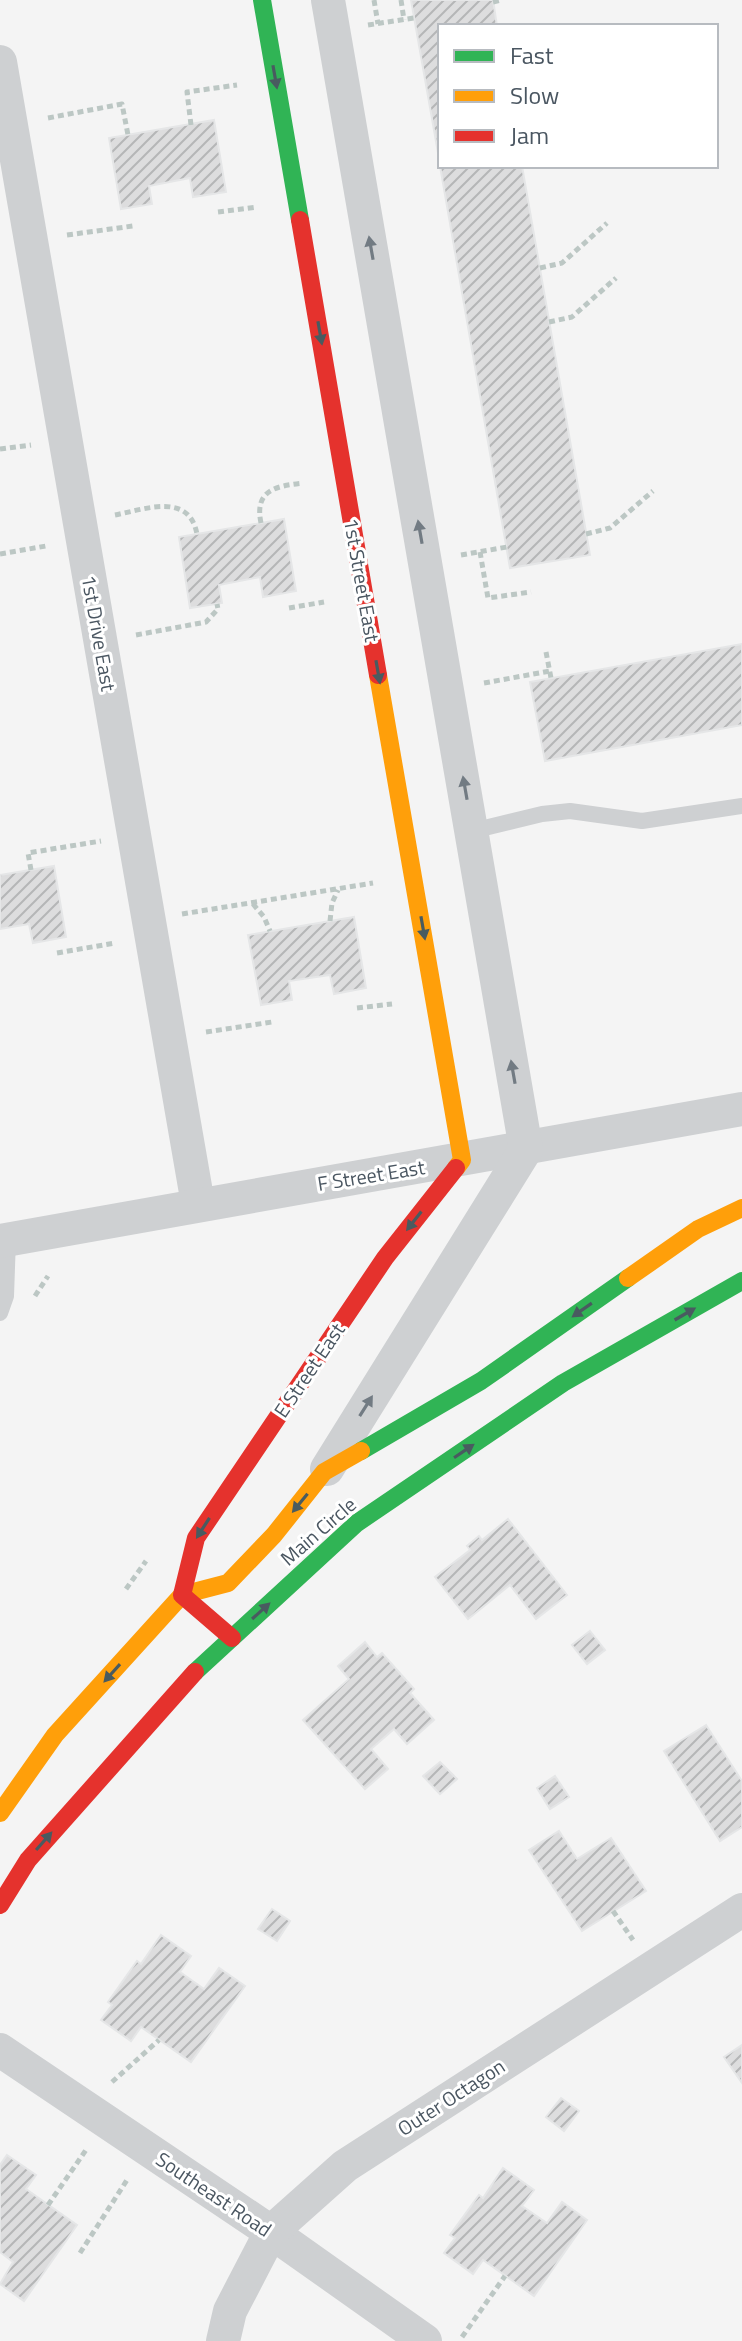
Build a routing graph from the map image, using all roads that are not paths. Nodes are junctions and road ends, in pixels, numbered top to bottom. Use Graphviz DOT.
graph roads {
  1 [pos="262,0"];
  2 [pos="330,15"];
  3 [pos="0,62"];
  4 [pos="742,806"];
  5 [pos="472,831"];
  6 [pos="742,1109"];
  7 [pos="526,1149"];
  8 [pos="462,1160"];
  9 [pos="198,1204"];
  10 [pos="742,1208"];
  11 [pos="4,1240"];
  12 [pos="742,1281"];
  13 [pos="0,1313"];
  14 [pos="324,1472"];
  15 [pos="182,1595"];
  16 [pos="232,1638"];
  17 [pos="0,1813"];
  18 [pos="0,1905"];
  19 [pos="742,1910"];
  20 [pos="0,2050"];
  21 [pos="271,2232"];
  22 [pos="223,2341"];
  23 [pos="425,2341"];
  1 -- 8 [label="street, 1st Street East, one-way"];
  5 -- 2 [label="street, one-way"];
  3 -- 9 [label="street, 1st Drive East"];
  4 -- 5 [label="lane"];
  7 -- 5 [label="street, one-way"];
  6 -- 7 [label="street, F Street East"];
  7 -- 8 [label="street, F Street East"];
  14 -- 7 [label="street, one-way"];
  8 -- 9 [label="street, F Street East"];
  8 -- 15 [label="street, E Street East, one-way"];
  9 -- 11 [label="street, F Street East"];
  10 -- 14 [label="street, Main Circle, one-way"];
  11 -- 13 [label="lane"];
  16 -- 12 [label="street, Main Circle, one-way"];
  14 -- 15 [label="street, Main Circle, one-way"];
  15 -- 16 [label="street"];
  15 -- 17 [label="street, one-way"];
  18 -- 16 [label="street, Main Circle, one-way"];
  19 -- 21 [label="street, Outer Octagon"];
  20 -- 21 [label="street, Southeast Road"];
  21 -- 22 [label="street, Outer Octagon"];
  21 -- 23 [label="street, Southeast Road"];
}
